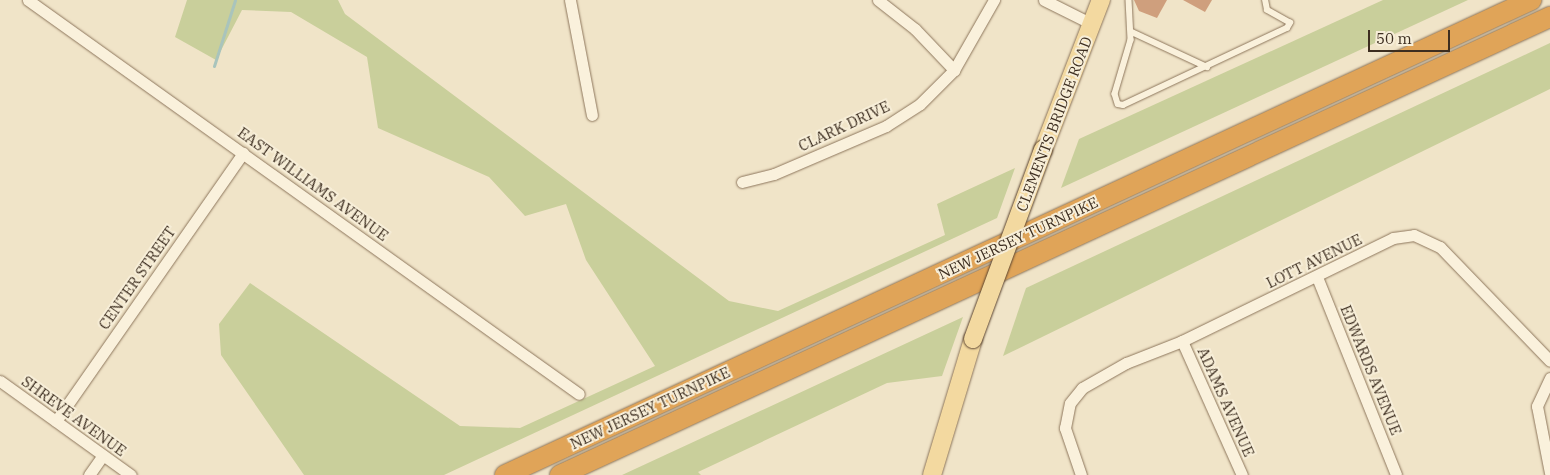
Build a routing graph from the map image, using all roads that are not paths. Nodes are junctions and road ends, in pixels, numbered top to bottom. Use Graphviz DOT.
graph roads {
  1 [pos="28,0"];
  2 [pos="570,0"];
  3 [pos="878,0"];
  4 [pos="994,0"];
  5 [pos="1044,0"];
  6 [pos="1101,0"];
  7 [pos="1129,0"];
  8 [pos="1265,0"];
  9 [pos="1531,0"];
  10 [pos="1550,17"];
  11 [pos="1092,24"];
  12 [pos="1132,32"];
  13 [pos="1207,68"];
  14 [pos="954,70"];
  15 [pos="592,115"];
  16 [pos="243,153"];
  17 [pos="742,182"];
  18 [pos="1317,277"];
  19 [pos="1182,341"];
  20 [pos="1550,361"];
  21 [pos="1550,378"];
  22 [pos="0,381"];
  23 [pos="579,394"];
  24 [pos="56,421"];
  25 [pos="104,455"];
  26 [pos="1550,473"];
  27 [pos="89,475"];
  28 [pos="131,475"];
  29 [pos="505,475"];
  30 [pos="560,475"];
  31 [pos="932,475"];
  32 [pos="1081,475"];
  33 [pos="1242,475"];
  34 [pos="1396,475"];
  1 -- 16 [label="street, EAST WILLIAMS AVENUE"];
  2 -- 15 [label="street"];
  3 -- 14 [label="street"];
  4 -- 14 [label="street, CLARK DRIVE"];
  5 -- 11 [label="street"];
  6 -- 11 [label="main road, CLEMENTS BRIDGE ROAD"];
  7 -- 12 [label="lane"];
  8 -- 13 [label="lane"];
  9 -- 29 [label="highway, NEW JERSEY TURNPIKE"];
  10 -- 30 [label="highway, NEW JERSEY TURNPIKE"];
  11 -- 31 [label="main road, CLEMENTS BRIDGE ROAD, bridge"];
  12 -- 13 [label="lane"];
  12 -- 13 [label="lane"];
  14 -- 17 [label="street, CLARK DRIVE"];
  16 -- 23 [label="street, EAST WILLIAMS AVENUE"];
  16 -- 24 [label="street, CENTER STREET"];
  18 -- 19 [label="street, LOTT AVENUE"];
  18 -- 20 [label="street, LOTT AVENUE"];
  18 -- 34 [label="street, EDWARDS AVENUE"];
  19 -- 32 [label="street, LOTT AVENUE"];
  19 -- 33 [label="street, ADAMS AVENUE"];
  21 -- 26 [label="street"];
  22 -- 24 [label="street, SHREVE AVENUE"];
  24 -- 25 [label="street, SHREVE AVENUE"];
  25 -- 27 [label="street"];
  25 -- 28 [label="street, SHREVE AVENUE"];
}
